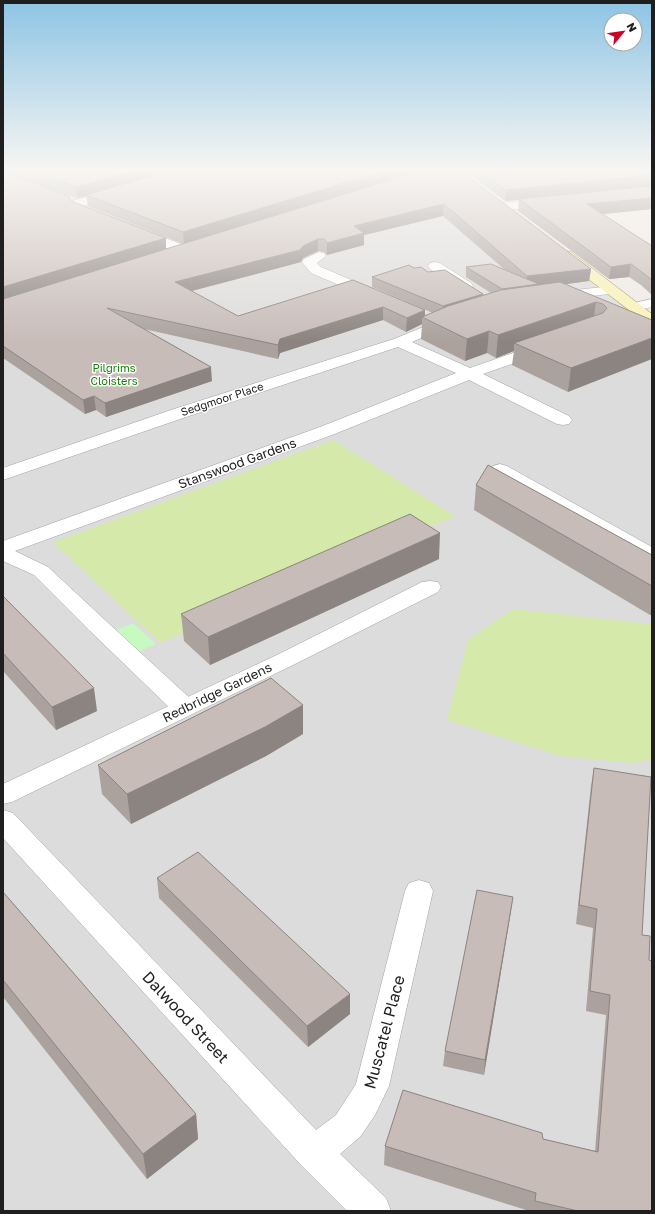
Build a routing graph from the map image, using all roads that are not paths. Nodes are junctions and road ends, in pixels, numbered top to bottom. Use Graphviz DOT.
graph roads {
  1 [pos="126,228"];
  2 [pos="198,245"];
  3 [pos="184,250"];
  4 [pos="558,250"];
  5 [pos="319,256"];
  6 [pos="161,257"];
  7 [pos="435,266"];
  8 [pos="612,290"];
  9 [pos="479,294"];
  10 [pos="382,298"];
  11 [pos="544,298"];
  12 [pos="652,303"];
  13 [pos="635,307"];
  14 [pos="468,314"];
  15 [pos="652,322"];
  16 [pos="399,342"];
  17 [pos="559,342"];
  18 [pos="470,374"];
  19 [pos="564,420"];
  20 [pos="500,470"];
  21 [pos="3,474"];
  22 [pos="3,548"];
  23 [pos="3,553"];
  24 [pos="652,556"];
  25 [pos="430,587"];
  26 [pos="184,707"];
  27 [pos="3,795"];
  28 [pos="3,820"];
  29 [pos="419,891"];
  30 [pos="314,1153"];
  31 [pos="373,1211"];
  1 -- 3 [label="street"];
  2 -- 3 [label="street"];
  3 -- 6 [label="street"];
  4 -- 8 [label="main road"];
  5 -- 10 [label="street"];
  7 -- 9 [label="street"];
  8 -- 11 [label="street"];
  8 -- 13 [label="main road"];
  12 -- 13 [label="street"];
  13 -- 15 [label="main road"];
  14 -- 16 [label="street, Sedgmoor Place"];
  16 -- 18 [label="street"];
  16 -- 21 [label="street, Sedgmoor Place"];
  17 -- 18 [label="street, Stanswood Gardens"];
  18 -- 19 [label="street"];
  18 -- 22 [label="street, Stanswood Gardens"];
  20 -- 24 [label="street"];
  23 -- 26 [label="street"];
  25 -- 26 [label="street, Redbridge Gardens"];
  26 -- 27 [label="street, Redbridge Gardens"];
  28 -- 30 [label="street, Dalwood Street"];
  29 -- 30 [label="street, Muscatel Place"];
  30 -- 31 [label="street, Dalwood Street"];
}
